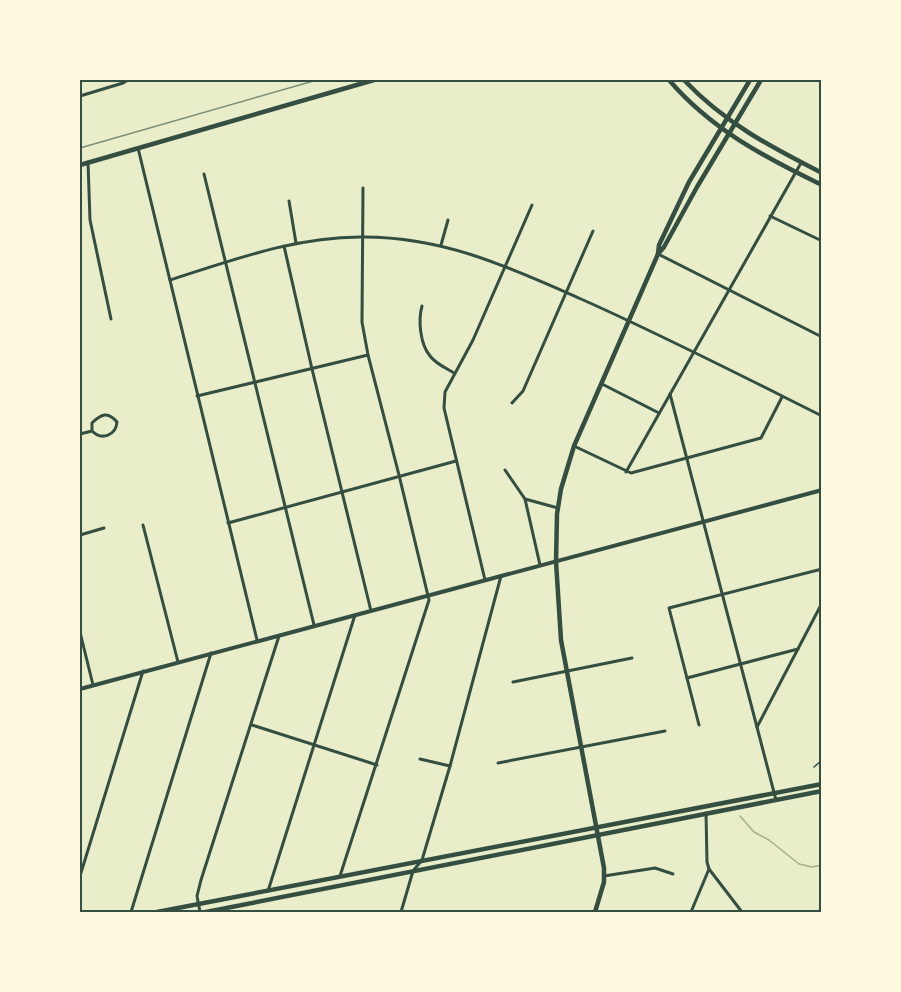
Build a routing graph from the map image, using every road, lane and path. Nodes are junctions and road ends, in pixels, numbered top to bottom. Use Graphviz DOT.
graph roads {
  1 [pos="128,80"];
  2 [pos="375,80"];
  3 [pos="669,80"];
  4 [pos="684,80"];
  5 [pos="750,80"];
  6 [pos="761,80"];
  7 [pos="80,96"];
  8 [pos="727,119"];
  9 [pos="734,124"];
  10 [pos="721,129"];
  11 [pos="728,135"];
  12 [pos="138,148"];
  13 [pos="88,162"];
  14 [pos="801,162"];
  15 [pos="80,165"];
  16 [pos="795,172"];
  17 [pos="822,173"];
  18 [pos="204,174"];
  19 [pos="822,185"];
  20 [pos="363,188"];
  21 [pos="290,201"];
  22 [pos="532,205"];
  23 [pos="770,216"];
  24 [pos="447,220"];
  25 [pos="593,231"];
  26 [pos="362,237"];
  27 [pos="822,241"];
  28 [pos="296,243"];
  29 [pos="441,245"];
  30 [pos="284,246"];
  31 [pos="658,254"];
  32 [pos="226,262"];
  33 [pos="505,267"];
  34 [pos="170,280"];
  35 [pos="728,291"];
  36 [pos="566,293"];
  37 [pos="422,306"];
  38 [pos="111,319"];
  39 [pos="628,320"];
  40 [pos="822,337"];
  41 [pos="693,353"];
  42 [pos="368,356"];
  43 [pos="312,369"];
  44 [pos="454,373"];
  45 [pos="255,382"];
  46 [pos="601,384"];
  47 [pos="670,394"];
  48 [pos="197,396"];
  49 [pos="783,397"];
  50 [pos="512,403"];
  51 [pos="659,413"];
  52 [pos="822,416"];
  53 [pos="92,431"];
  54 [pos="80,434"];
  55 [pos="574,446"];
  56 [pos="687,458"];
  57 [pos="456,461"];
  58 [pos="505,470"];
  59 [pos="626,472"];
  60 [pos="399,475"];
  61 [pos="822,490"];
  62 [pos="342,491"];
  63 [pos="525,499"];
  64 [pos="286,507"];
  65 [pos="558,508"];
  66 [pos="704,521"];
  67 [pos="228,523"];
  68 [pos="143,525"];
  69 [pos="104,528"];
  70 [pos="80,535"];
  71 [pos="556,562"];
  72 [pos="540,566"];
  73 [pos="822,569"];
  74 [pos="501,576"];
  75 [pos="485,580"];
  76 [pos="428,595"];
  77 [pos="723,595"];
  78 [pos="822,603"];
  79 [pos="371,610"];
  80 [pos="355,614"];
  81 [pos="314,625"];
  82 [pos="80,632"];
  83 [pos="280,634"];
  84 [pos="257,640"];
  85 [pos="798,649"];
  86 [pos="211,653"];
  87 [pos="632,658"];
  88 [pos="178,662"];
  89 [pos="741,664"];
  90 [pos="143,671"];
  91 [pos="567,672"];
  92 [pos="687,678"];
  93 [pos="513,682"];
  94 [pos="93,685"];
  95 [pos="80,688"];
  96 [pos="252,725"];
  97 [pos="699,725"];
  98 [pos="757,728"];
  99 [pos="665,730"];
  100 [pos="314,746"];
  101 [pos="582,747"];
  102 [pos="420,759"];
  103 [pos="822,760"];
  104 [pos="498,763"];
  105 [pos="377,765"];
  106 [pos="450,766"];
  107 [pos="814,767"];
  108 [pos="822,784"];
  109 [pos="822,791"];
  110 [pos="774,794"];
  111 [pos="776,800"];
  112 [pos="706,805"];
  113 [pos="706,814"];
  114 [pos="596,826"];
  115 [pos="598,835"];
  116 [pos="422,860"];
  117 [pos="709,869"];
  118 [pos="414,871"];
  119 [pos="673,874"];
  120 [pos="80,876"];
  121 [pos="340,876"];
  122 [pos="604,876"];
  123 [pos="268,891"];
  124 [pos="198,904"];
  125 [pos="822,911"];
  126 [pos="131,912"];
  127 [pos="157,912"];
  128 [pos="200,912"];
  129 [pos="206,912"];
  130 [pos="401,912"];
  131 [pos="595,912"];
  132 [pos="692,912"];
  133 [pos="742,912"];
  134 [pos="812,912"];
  1 -- 7 [label="street"];
  2 -- 12 [label="main road"];
  3 -- 10 [label="main road"];
  4 -- 8 [label="main road"];
  5 -- 8 [label="main road"];
  6 -- 9 [label="main road"];
  8 -- 9 [label="main road"];
  8 -- 10 [label="main road"];
  9 -- 11 [label="main road"];
  9 -- 14 [label="main road"];
  10 -- 11 [label="main road"];
  10 -- 31 [label="main road"];
  11 -- 16 [label="main road"];
  11 -- 31 [label="main road"];
  12 -- 13 [label="main road"];
  12 -- 34 [label="street"];
  13 -- 15 [label="main road"];
  13 -- 38 [label="street"];
  14 -- 16 [label="street"];
  14 -- 17 [label="main road"];
  16 -- 19 [label="main road"];
  16 -- 23 [label="street"];
  18 -- 32 [label="street"];
  20 -- 26 [label="street"];
  21 -- 28 [label="street"];
  22 -- 33 [label="street"];
  23 -- 27 [label="street"];
  23 -- 35 [label="street"];
  24 -- 29 [label="street"];
  25 -- 36 [label="street"];
  26 -- 28 [label="street"];
  26 -- 29 [label="street"];
  26 -- 42 [label="street"];
  28 -- 30 [label="street"];
  29 -- 33 [label="street"];
  30 -- 32 [label="street"];
  30 -- 43 [label="street"];
  31 -- 35 [label="street"];
  31 -- 39 [label="main road"];
  32 -- 34 [label="street"];
  32 -- 45 [label="street"];
  33 -- 36 [label="street"];
  33 -- 44 [label="street"];
  34 -- 48 [label="street"];
  35 -- 40 [label="street"];
  35 -- 41 [label="street"];
  36 -- 39 [label="street"];
  36 -- 50 [label="street"];
  37 -- 44 [label="street"];
  39 -- 41 [label="street"];
  39 -- 46 [label="main road"];
  41 -- 47 [label="street"];
  41 -- 49 [label="street"];
  42 -- 43 [label="street"];
  42 -- 60 [label="street"];
  43 -- 45 [label="street"];
  43 -- 62 [label="street"];
  44 -- 57 [label="street"];
  45 -- 48 [label="street"];
  45 -- 64 [label="street"];
  46 -- 51 [label="street"];
  46 -- 55 [label="main road"];
  47 -- 51 [label="street"];
  47 -- 56 [label="street"];
  48 -- 67 [label="street"];
  49 -- 52 [label="street"];
  49 -- 56 [label="street"];
  51 -- 59 [label="street"];
  53 -- 53 [label="street"];
  53 -- 54 [label="street"];
  55 -- 59 [label="street"];
  55 -- 65 [label="main road"];
  56 -- 59 [label="street"];
  56 -- 66 [label="street"];
  57 -- 60 [label="street"];
  57 -- 75 [label="street"];
  58 -- 63 [label="street"];
  60 -- 62 [label="street"];
  60 -- 76 [label="street"];
  61 -- 66 [label="street"];
  62 -- 64 [label="street"];
  62 -- 79 [label="street"];
  63 -- 65 [label="street"];
  63 -- 72 [label="street"];
  64 -- 67 [label="street"];
  64 -- 81 [label="street"];
  65 -- 71 [label="main road"];
  66 -- 71 [label="street"];
  66 -- 77 [label="street"];
  67 -- 84 [label="street"];
  68 -- 88 [label="street"];
  69 -- 70 [label="street"];
  71 -- 72 [label="street"];
  71 -- 91 [label="main road"];
  72 -- 74 [label="street"];
  73 -- 77 [label="street"];
  74 -- 75 [label="street"];
  74 -- 106 [label="street"];
  75 -- 76 [label="street"];
  76 -- 79 [label="street"];
  76 -- 105 [label="street"];
  77 -- 89 [label="street"];
  77 -- 92 [label="street"];
  78 -- 85 [label="street"];
  79 -- 80 [label="street"];
  80 -- 81 [label="street"];
  80 -- 100 [label="street"];
  81 -- 83 [label="street"];
  82 -- 94 [label="street"];
  83 -- 84 [label="street"];
  83 -- 96 [label="street"];
  84 -- 86 [label="street"];
  85 -- 89 [label="street"];
  85 -- 98 [label="street"];
  86 -- 88 [label="street"];
  86 -- 126 [label="street"];
  87 -- 91 [label="street"];
  88 -- 90 [label="street"];
  89 -- 92 [label="street"];
  89 -- 98 [label="street"];
  90 -- 94 [label="street"];
  90 -- 120 [label="street"];
  91 -- 93 [label="street"];
  91 -- 101 [label="main road"];
  92 -- 97 [label="street"];
  94 -- 95 [label="street"];
  96 -- 100 [label="street"];
  96 -- 124 [label="street"];
  98 -- 110 [label="street"];
  99 -- 101 [label="street"];
  100 -- 105 [label="street"];
  100 -- 123 [label="street"];
  101 -- 104 [label="street"];
  101 -- 114 [label="main road"];
  102 -- 106 [label="street"];
  103 -- 107 [label="lane"];
  105 -- 121 [label="street"];
  106 -- 116 [label="street"];
  108 -- 110 [label="main road"];
  109 -- 111 [label="main road"];
  110 -- 111 [label="street"];
  110 -- 112 [label="main road"];
  111 -- 113 [label="main road"];
  112 -- 113 [label="street"];
  112 -- 114 [label="main road"];
  113 -- 115 [label="main road"];
  113 -- 117 [label="street"];
  114 -- 115 [label="main road"];
  114 -- 116 [label="main road"];
  115 -- 118 [label="main road"];
  115 -- 122 [label="main road"];
  116 -- 118 [label="street"];
  116 -- 121 [label="main road"];
  117 -- 132 [label="street"];
  117 -- 133 [label="street"];
  118 -- 129 [label="main road"];
  118 -- 130 [label="street"];
  119 -- 122 [label="street"];
  121 -- 123 [label="main road"];
  122 -- 131 [label="main road"];
  123 -- 124 [label="main road"];
  124 -- 127 [label="main road"];
  124 -- 128 [label="street"];
  125 -- 134 [label="street"];
}
